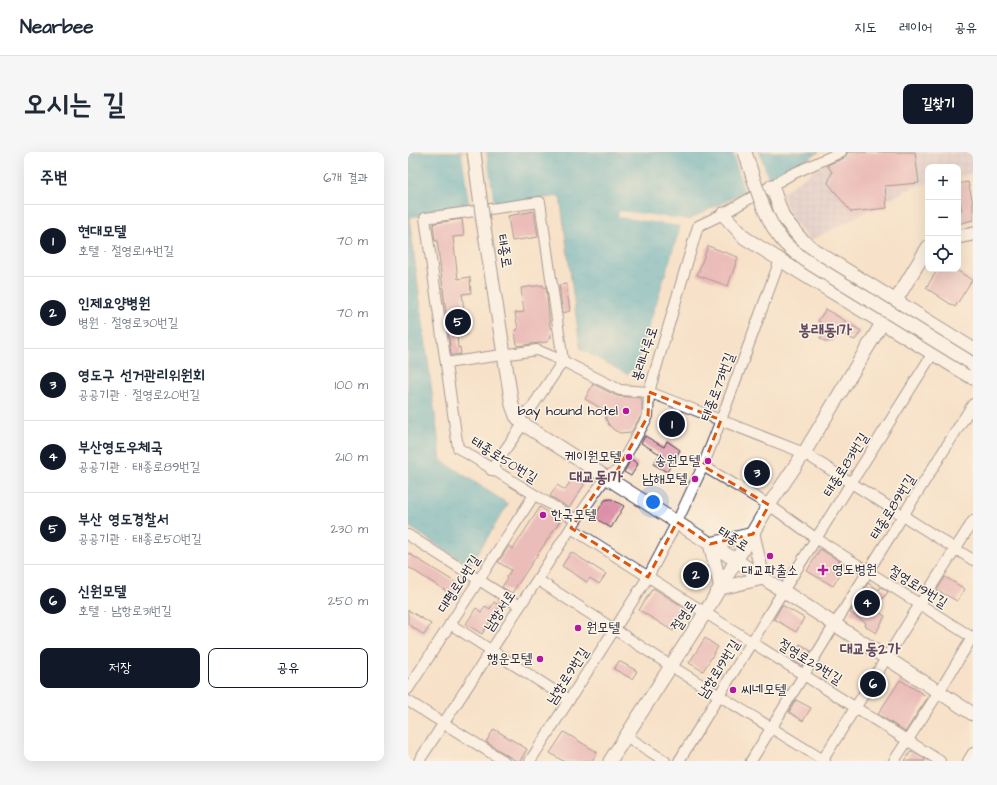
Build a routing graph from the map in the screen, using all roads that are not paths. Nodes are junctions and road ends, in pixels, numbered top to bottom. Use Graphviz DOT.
graph roads {
  1 [pos="474,152"];
  2 [pos="745,152"];
  3 [pos="841,152"];
  4 [pos="772,186"];
  5 [pos="723,214"];
  6 [pos="481,216"];
  7 [pos="973,234"];
  8 [pos="961,236"];
  9 [pos="925,252"];
  10 [pos="780,260"];
  11 [pos="896,300"];
  12 [pos="883,323"];
  13 [pos="973,348"];
  14 [pos="933,353"];
  15 [pos="504,355"];
  16 [pos="563,361"];
  17 [pos="446,363"];
  18 [pos="973,364"];
  19 [pos="973,378"];
  20 [pos="649,392"];
  21 [pos="973,404"];
  22 [pos="520,420"];
  23 [pos="721,420"];
  24 [pos="804,453"];
  25 [pos="703,466"];
  26 [pos="492,470"];
  27 [pos="606,477"];
  28 [pos="852,483"];
  29 [pos="534,495"];
  30 [pos="769,505"];
  31 [pos="904,516"];
  32 [pos="973,521"];
  33 [pos="677,522"];
  34 [pos="574,524"];
  35 [pos="752,534"];
  36 [pos="408,535"];
  37 [pos="817,539"];
  38 [pos="710,544"];
  39 [pos="956,549"];
  40 [pos="973,560"];
  41 [pos="737,561"];
  42 [pos="869,572"];
  43 [pos="648,577"];
  44 [pos="763,578"];
  45 [pos="478,580"];
  46 [pos="538,580"];
  47 [pos="721,588"];
  48 [pos="783,591"];
  49 [pos="920,604"];
  50 [pos="520,606"];
  51 [pos="705,613"];
  52 [pos="450,624"];
  53 [pos="835,624"];
  54 [pos="614,629"];
  55 [pos="973,637"];
  56 [pos="752,642"];
  57 [pos="491,651"];
  58 [pos="887,658"];
  59 [pos="671,666"];
  60 [pos="804,676"];
  61 [pos="408,689"];
  62 [pos="939,692"];
  63 [pos="719,696"];
  64 [pos="569,700"];
  65 [pos="408,701"];
  66 [pos="855,708"];
  67 [pos="973,714"];
  68 [pos="443,724"];
  69 [pos="772,728"];
  70 [pos="626,736"];
  71 [pos="907,740"];
  72 [pos="973,753"];
  73 [pos="419,761"];
  74 [pos="504,761"];
  75 [pos="530,761"];
  76 [pos="610,761"];
  77 [pos="665,761"];
  78 [pos="679,761"];
  79 [pos="752,761"];
  80 [pos="823,761"];
  81 [pos="894,761"];
  82 [pos="940,761"];
  83 [pos="968,761"];
  1 -- 6 [label="main road, 태종로, bridge"];
  2 -- 18 [label="main road, bridge"];
  3 -- 4 [label="street, 봉래나루로"];
  4 -- 5 [label="street, 봉래나루로"];
  4 -- 11 [label="main road"];
  5 -- 10 [label="main road"];
  5 -- 20 [label="street, 봉래나루로"];
  6 -- 15 [label="main road, 태종로"];
  6 -- 16 [label="street"];
  6 -- 17 [label="street, 태종로50번길"];
  7 -- 8 [label="main road"];
  9 -- 11 [label="main road, 절영로"];
  10 -- 12 [label="main road"];
  10 -- 23 [label="street, 태종로73번길"];
  11 -- 12 [label="main road, 절영로"];
  11 -- 13 [label="main road"];
  12 -- 14 [label="main road"];
  12 -- 24 [label="main road, 절영로"];
  14 -- 19 [label="main road"];
  14 -- 28 [label="street, 태종로83번길"];
  15 -- 16 [label="street"];
  15 -- 17 [label="street"];
  15 -- 22 [label="main road, 태종로"];
  16 -- 20 [label="street, 봉래나루로"];
  16 -- 22 [label="street"];
  17 -- 26 [label="street, 태종로50번길"];
  20 -- 23 [label="street"];
  20 -- 27 [label="street, 남항서로"];
  21 -- 31 [label="street, 태종로89번길"];
  22 -- 26 [label="street"];
  22 -- 27 [label="main road, 태종로"];
  23 -- 24 [label="street"];
  23 -- 25 [label="street, 태종로73번길"];
  24 -- 28 [label="street"];
  24 -- 30 [label="main road, 절영로"];
  25 -- 30 [label="street, 절영로19번길"];
  25 -- 33 [label="street, 태종로73번길"];
  26 -- 29 [label="street, 태종로50번길"];
  27 -- 33 [label="main road, 태종로"];
  27 -- 34 [label="street, 남항서로"];
  28 -- 31 [label="street"];
  28 -- 37 [label="street, 태종로83번길"];
  29 -- 34 [label="street, 태종로50번길"];
  29 -- 45 [label="street, 대평로6번길"];
  30 -- 35 [label="main road, 절영로"];
  30 -- 37 [label="street, 절영로19번길"];
  31 -- 39 [label="street"];
  31 -- 42 [label="street, 태종로89번길"];
  32 -- 39 [label="street"];
  33 -- 38 [label="main road, 태종로"];
  33 -- 43 [label="street, 남항로9번길"];
  34 -- 43 [label="street, 태종로50번길"];
  34 -- 46 [label="street, 남항서로"];
  35 -- 38 [label="main road"];
  35 -- 41 [label="main road, 절영로"];
  35 -- 44 [label="main road"];
  36 -- 45 [label="street"];
  37 -- 42 [label="street, 절영로19번길"];
  37 -- 48 [label="street, 태종로83번길"];
  38 -- 41 [label="main road, 태종로"];
  38 -- 47 [label="main road"];
  39 -- 40 [label="street"];
  39 -- 49 [label="street"];
  41 -- 44 [label="main road, 태종로"];
  41 -- 47 [label="main road, 절영로"];
  42 -- 49 [label="street, 절영로19번길"];
  42 -- 53 [label="street, 태종로89번길"];
  43 -- 51 [label="street, 절영로29번길"];
  43 -- 54 [label="street, 남항로9번길"];
  44 -- 47 [label="main road"];
  44 -- 48 [label="main road, 태종로"];
  45 -- 50 [label="street"];
  45 -- 52 [label="street, 대평로6번길"];
  46 -- 50 [label="street, 남항서로"];
  46 -- 54 [label="street"];
  47 -- 51 [label="main road, 절영로"];
  48 -- 53 [label="main road, 태종로"];
  48 -- 56 [label="street, 남항로19번길"];
  49 -- 55 [label="street, 절영로19번길"];
  49 -- 58 [label="street"];
  50 -- 57 [label="street, 남항서로"];
  51 -- 56 [label="street, 절영로29번길"];
  51 -- 59 [label="main road, 절영로"];
  52 -- 57 [label="street"];
  52 -- 61 [label="street, 대평로6번길"];
  53 -- 58 [label="main road, 태종로"];
  53 -- 60 [label="street, 태종로89번길"];
  54 -- 59 [label="street"];
  54 -- 64 [label="street, 남항로9번길"];
  55 -- 62 [label="street"];
  56 -- 60 [label="street, 절영로29번길"];
  56 -- 63 [label="street, 남항로19번길"];
  57 -- 64 [label="street"];
  57 -- 68 [label="street, 남항서로"];
  58 -- 62 [label="main road, 태종로"];
  58 -- 66 [label="street"];
  59 -- 63 [label="street"];
  59 -- 70 [label="main road, 절영로"];
  60 -- 66 [label="street, 절영로29번길"];
  60 -- 69 [label="street, 태종로89번길"];
  62 -- 67 [label="main road, 태종로"];
  62 -- 71 [label="street"];
  63 -- 69 [label="street"];
  63 -- 78 [label="street, 남항로19번길"];
  64 -- 75 [label="street, 남항로9번길"];
  65 -- 68 [label="street"];
  66 -- 71 [label="street, 절영로29번길"];
  66 -- 80 [label="street"];
  68 -- 73 [label="street, 남항서로"];
  68 -- 74 [label="street"];
  69 -- 79 [label="street, 태종로89번길"];
  69 -- 80 [label="street"];
  70 -- 76 [label="main road, 절영로"];
  70 -- 77 [label="street"];
  71 -- 81 [label="street"];
  71 -- 82 [label="street, 절영로29번길"];
  72 -- 83 [label="street"];
}
